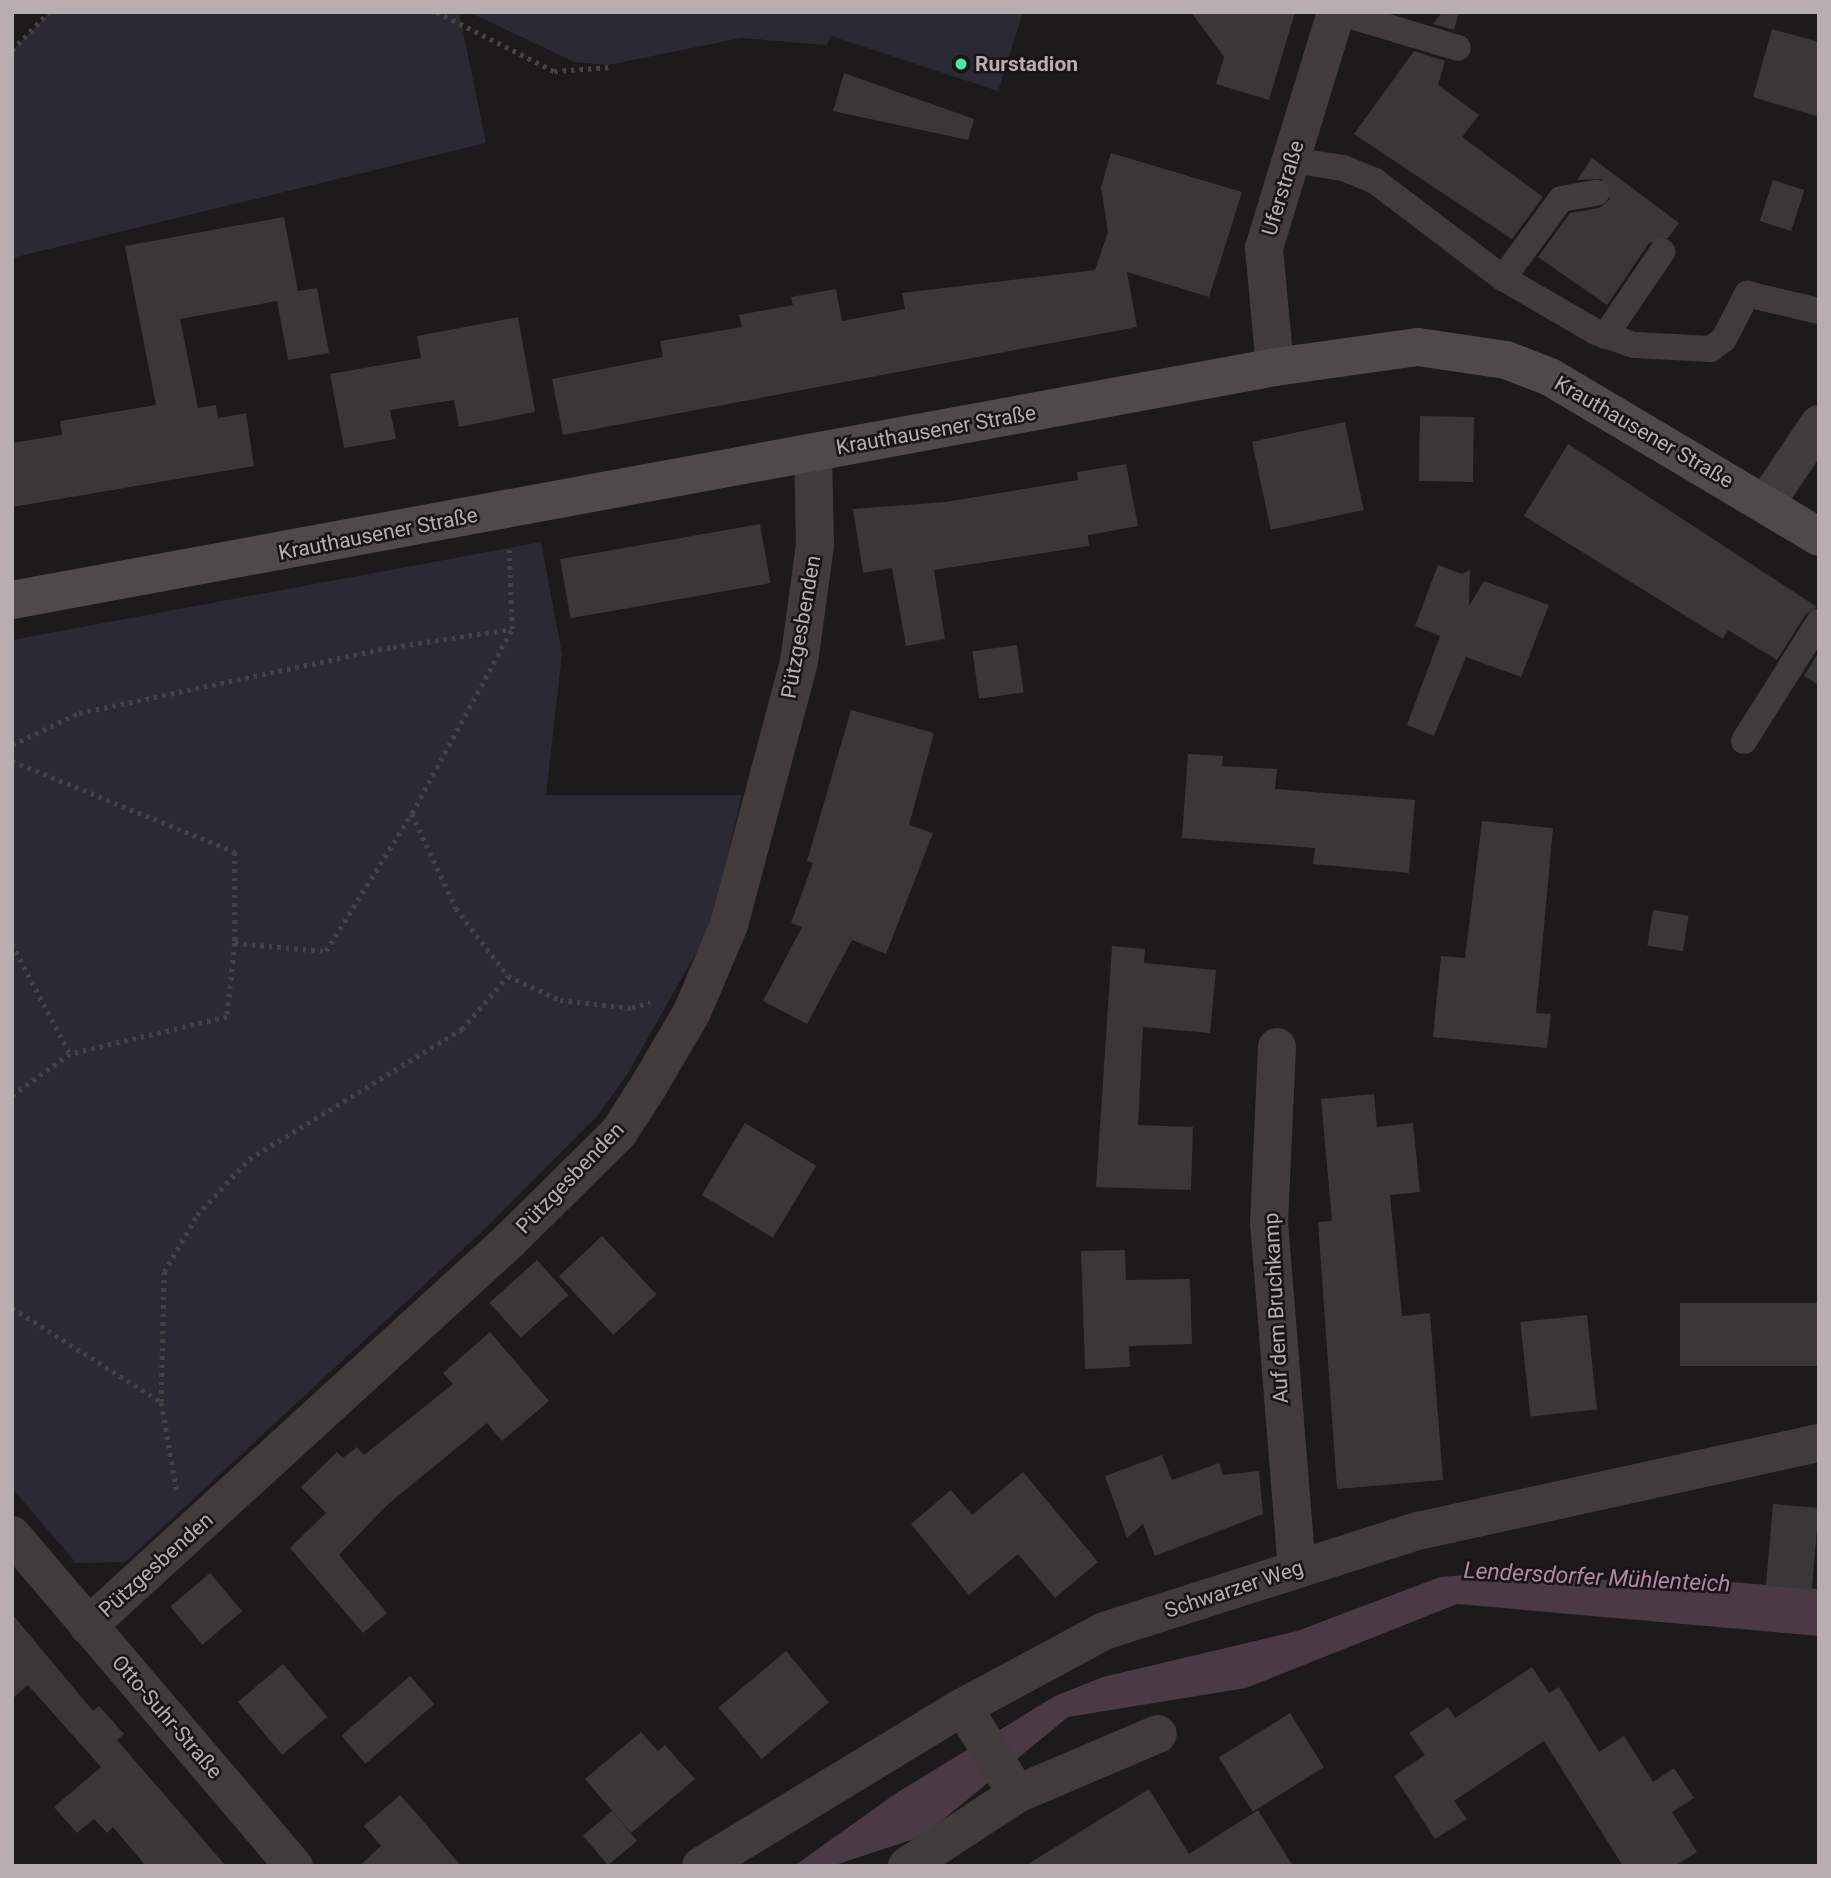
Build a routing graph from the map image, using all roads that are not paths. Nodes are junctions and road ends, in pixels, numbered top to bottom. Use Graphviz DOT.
graph roads {
  1 [pos="1337,12"];
  2 [pos="1458,48"];
  3 [pos="1292,160"];
  4 [pos="1596,193"];
  5 [pos="1662,252"];
  6 [pos="1503,278"];
  7 [pos="1819,310"];
  8 [pos="1605,336"];
  9 [pos="1275,367"];
  10 [pos="1819,424"];
  11 [pos="813,453"];
  12 [pos="1766,503"];
  13 [pos="1819,537"];
  14 [pos="12,600"];
  15 [pos="1819,622"];
  16 [pos="1744,741"];
  17 [pos="1277,1047"];
  18 [pos="1819,1443"];
  19 [pos="12,1535"];
  20 [pos="1297,1568"];
  21 [pos="88,1626"];
  22 [pos="969,1716"];
  23 [pos="1158,1734"];
  24 [pos="1013,1787"];
  25 [pos="294,1866"];
  26 [pos="701,1866"];
  27 [pos="907,1866"];
  1 -- 2 [label="lane"];
  1 -- 3 [label="street, Uferstraße"];
  3 -- 6 [label="lane"];
  3 -- 9 [label="street, Uferstraße"];
  4 -- 6 [label="lane"];
  5 -- 8 [label="lane"];
  6 -- 8 [label="lane"];
  7 -- 8 [label="lane"];
  9 -- 11 [label="street, Krauthausener Straße"];
  9 -- 12 [label="street, Krauthausener Straße"];
  10 -- 12 [label="street"];
  11 -- 14 [label="street, Krauthausener Straße"];
  11 -- 21 [label="street, Pützgesbenden"];
  12 -- 13 [label="street, Krauthausener Straße"];
  15 -- 16 [label="lane"];
  17 -- 20 [label="street, Auf dem Bruchkamp"];
  18 -- 20 [label="street, Schwarzer Weg"];
  19 -- 21 [label="street, Otto-Suhr-Straße"];
  20 -- 22 [label="street, Schwarzer Weg"];
  21 -- 25 [label="street, Otto-Suhr-Straße"];
  22 -- 24 [label="street"];
  22 -- 26 [label="street, Schwarzer Weg"];
  23 -- 24 [label="street"];
  24 -- 27 [label="street"];
}
